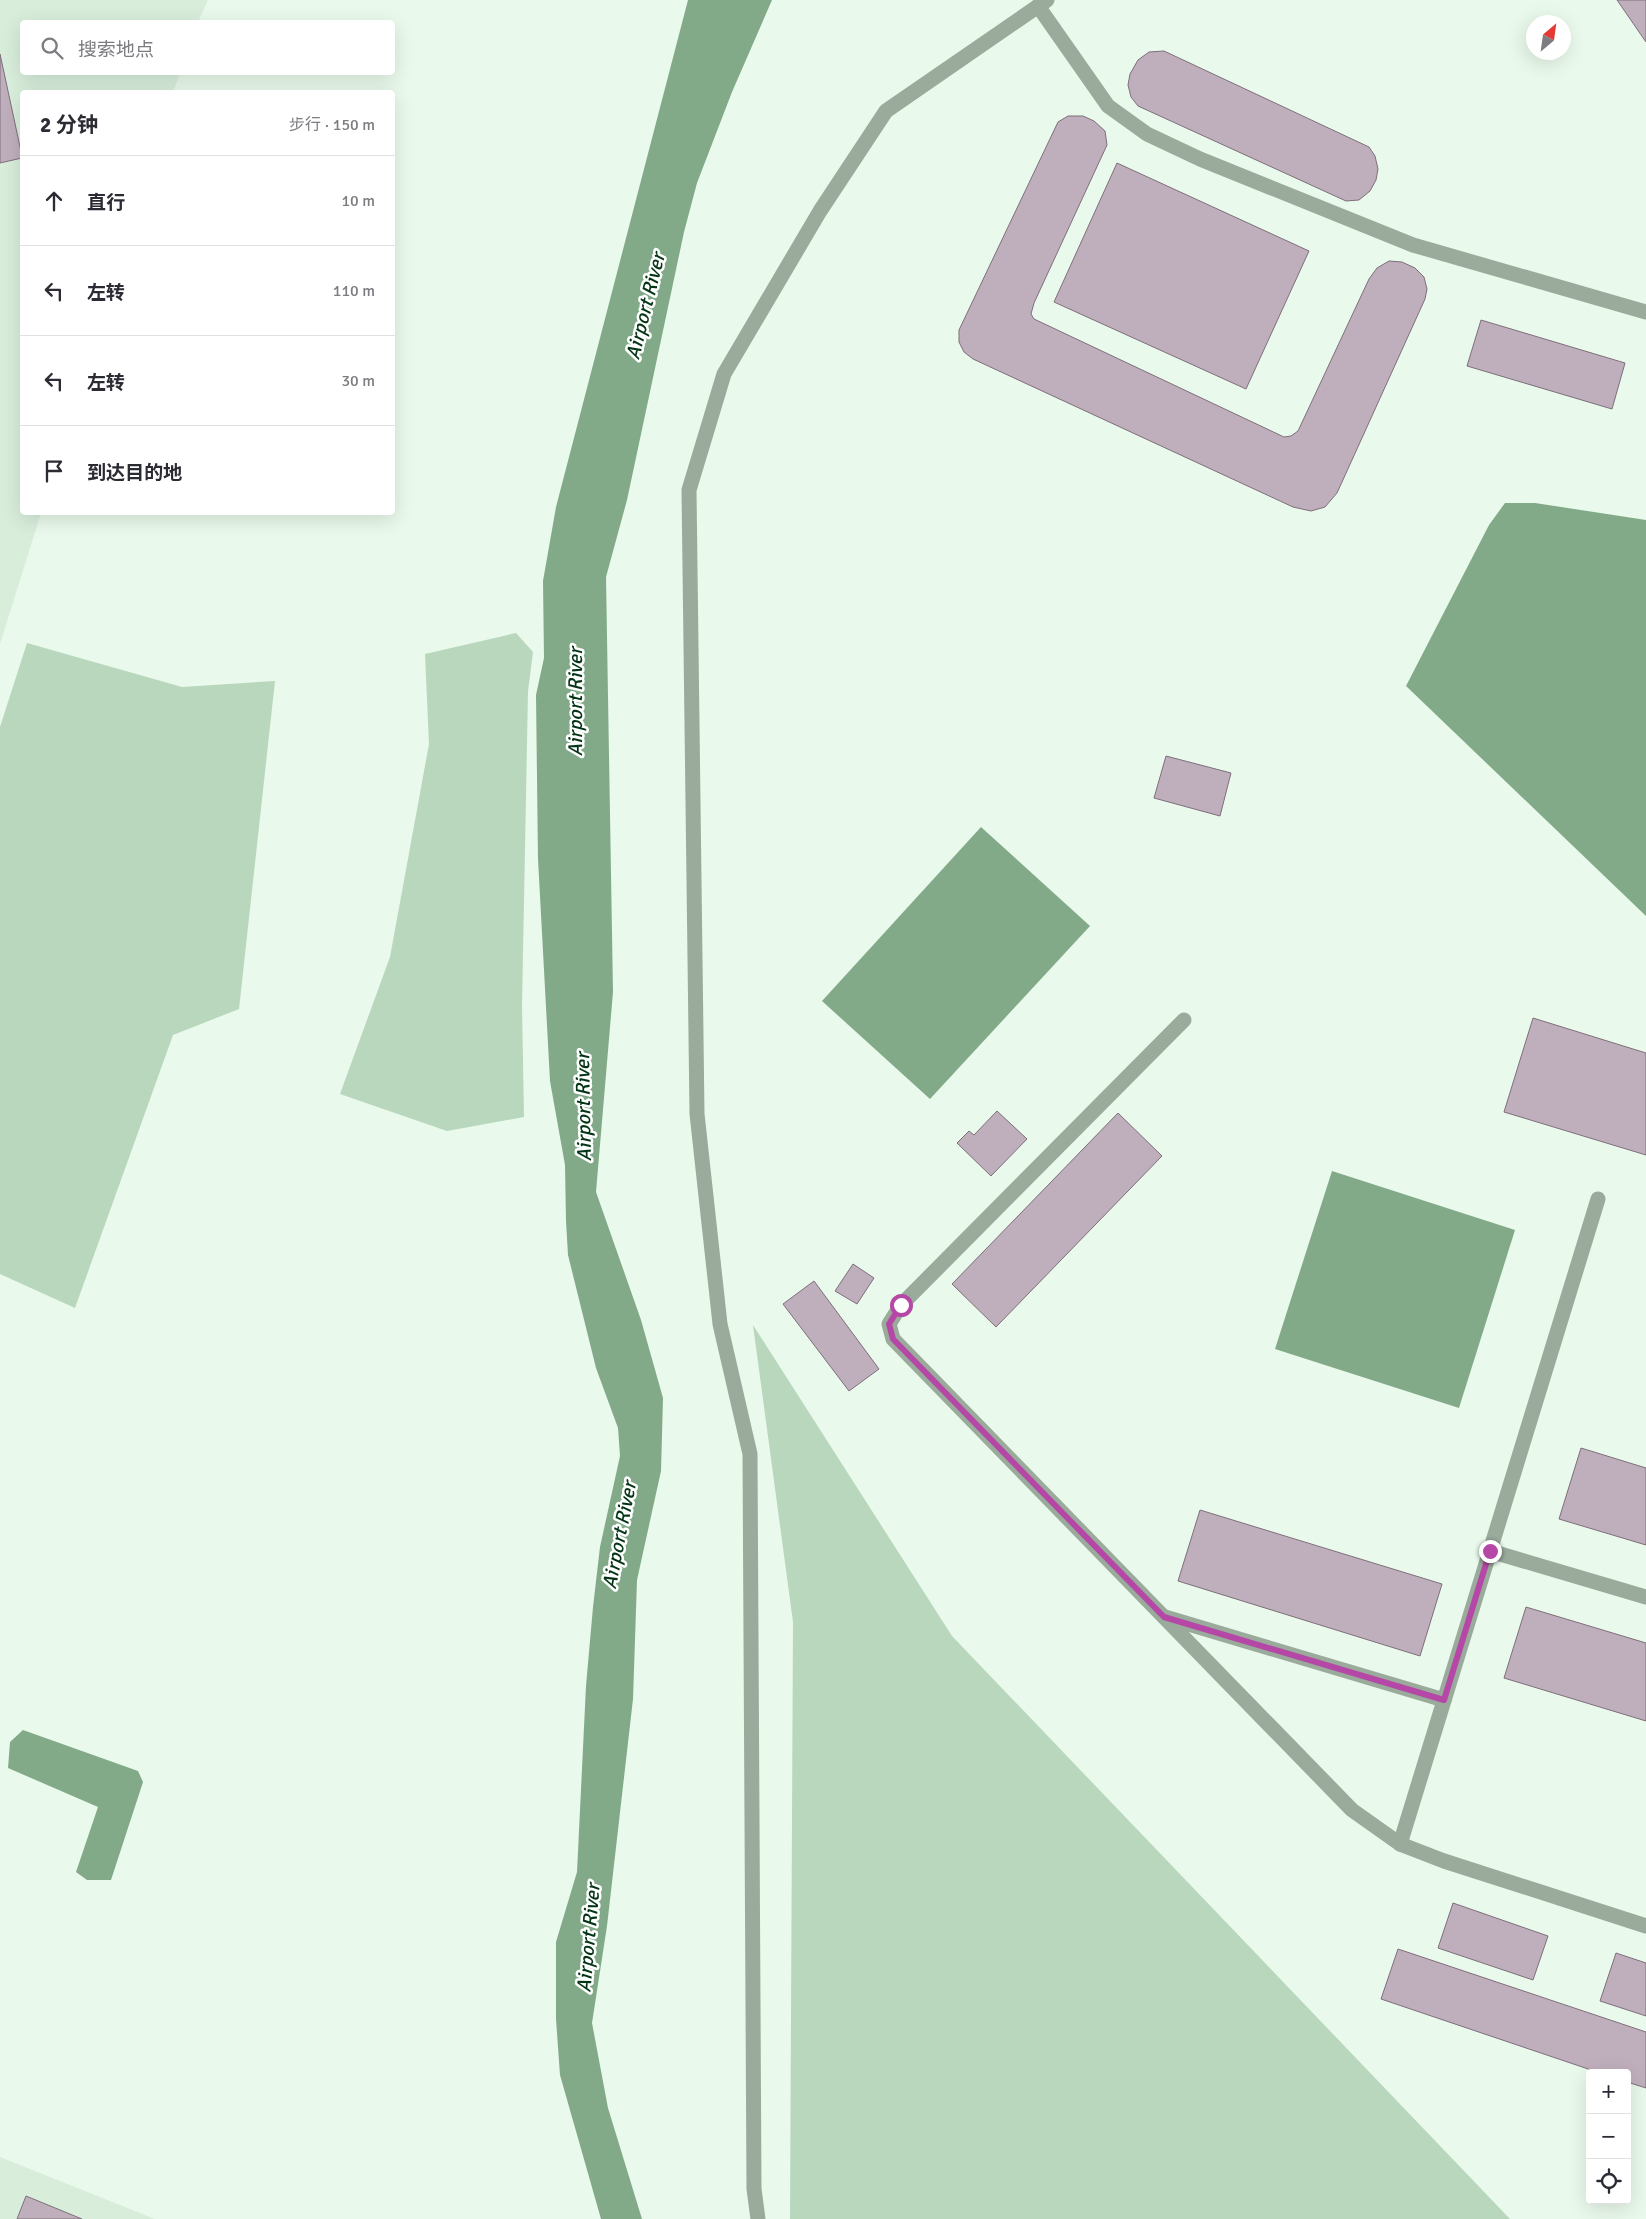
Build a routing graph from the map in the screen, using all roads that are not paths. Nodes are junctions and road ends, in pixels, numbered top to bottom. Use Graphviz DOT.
graph roads {
  1 [pos="1043,3"];
  2 [pos="1646,312"];
  3 [pos="1184,1020"];
  4 [pos="1598,1199"];
  5 [pos="1490,1551"];
  6 [pos="1646,1597"];
  7 [pos="1164,1617"];
  8 [pos="1444,1700"];
  9 [pos="1400,1844"];
  10 [pos="1646,1926"];
  11 [pos="758,2219"];
  1 -- 2 [label="lane"];
  1 -- 11 [label="lane"];
  3 -- 7 [label="lane"];
  4 -- 5 [label="lane"];
  5 -- 6 [label="lane"];
  5 -- 8 [label="lane"];
  7 -- 8 [label="lane"];
  7 -- 9 [label="lane"];
  8 -- 9 [label="lane"];
  9 -- 10 [label="lane"];
}
